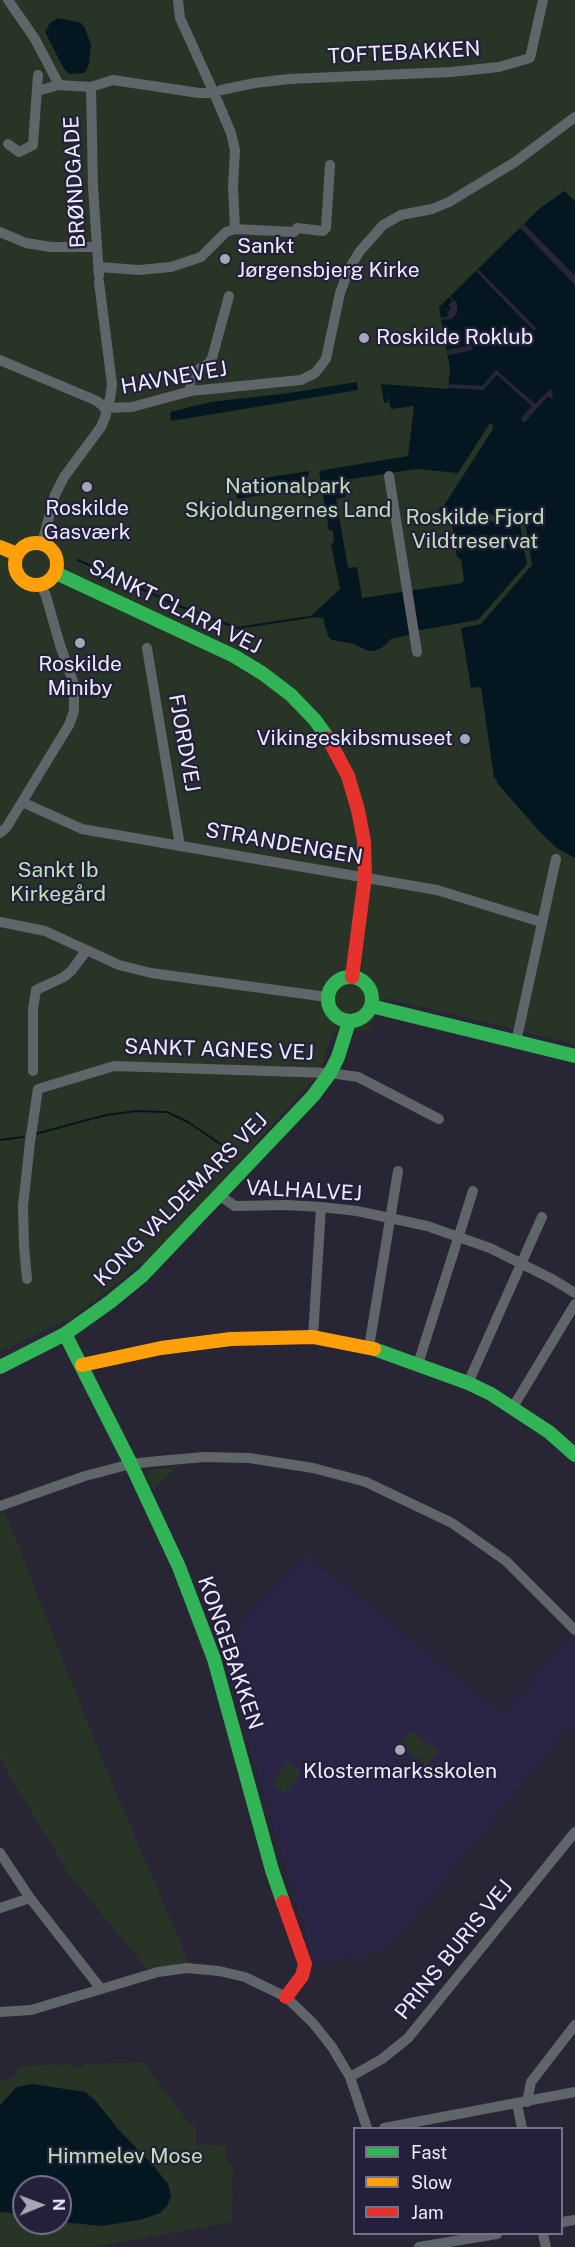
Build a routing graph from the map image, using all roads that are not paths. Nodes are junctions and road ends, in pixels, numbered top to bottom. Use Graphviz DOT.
graph roads {
  1 [pos="8,0"];
  2 [pos="178,0"];
  3 [pos="543,0"];
  4 [pos="38,75"];
  5 [pos="59,85"];
  6 [pos="91,87"];
  7 [pos="37,91"];
  8 [pos="217,92"];
  9 [pos="575,117"];
  10 [pos="8,144"];
  11 [pos="330,165"];
  12 [pos="235,229"];
  13 [pos="0,232"];
  14 [pos="97,246"];
  15 [pos="99,275"];
  16 [pos="228,296"];
  17 [pos="0,360"];
  18 [pos="191,392"];
  19 [pos="105,408"];
  20 [pos="389,476"];
  21 [pos="42,543"];
  22 [pos="0,547"];
  23 [pos="17,554"];
  24 [pos="56,573"];
  25 [pos="41,585"];
  26 [pos="147,648"];
  27 [pos="417,652"];
  28 [pos="22,802"];
  29 [pos="0,833"];
  30 [pos="180,846"];
  31 [pos="556,859"];
  32 [pos="365,877"];
  33 [pos="0,922"];
  34 [pos="541,922"];
  35 [pos="86,951"];
  36 [pos="352,977"];
  37 [pos="327,997"];
  38 [pos="371,1006"];
  39 [pos="348,1022"];
  40 [pos="516,1042"];
  41 [pos="575,1056"];
  42 [pos="33,1071"];
  43 [pos="330,1073"];
  44 [pos="439,1119"];
  45 [pos="398,1171"];
  46 [pos="472,1191"];
  47 [pos="220,1196"];
  48 [pos="321,1208"];
  49 [pos="542,1217"];
  50 [pos="390,1218"];
  51 [pos="458,1236"];
  52 [pos="521,1263"];
  53 [pos="27,1279"];
  54 [pos="575,1293"];
  55 [pos="575,1304"];
  56 [pos="65,1334"];
  57 [pos="313,1337"];
  58 [pos="369,1347"];
  59 [pos="418,1364"];
  60 [pos="82,1365"];
  61 [pos="0,1367"];
  62 [pos="468,1383"];
  63 [pos="513,1407"];
  64 [pos="575,1455"];
  65 [pos="131,1464"];
  66 [pos="0,1506"];
  67 [pos="575,1630"];
  68 [pos="575,1832"];
  69 [pos="0,1853"];
  70 [pos="30,1898"];
  71 [pos="0,1908"];
  72 [pos="101,1989"];
  73 [pos="286,1997"];
  74 [pos="0,2012"];
  75 [pos="575,2025"];
  76 [pos="350,2077"];
  77 [pos="575,2092"];
  78 [pos="522,2103"];
  79 [pos="368,2127"];
  80 [pos="390,2127"];
  81 [pos="522,2127"];
  82 [pos="491,2235"];
  83 [pos="419,2247"];
  1 -- 5 [label="street"];
  2 -- 8 [label="street"];
  3 -- 8 [label="street, TOFTEBAKKEN"];
  4 -- 7 [label="street"];
  5 -- 6 [label="street"];
  5 -- 7 [label="street"];
  6 -- 8 [label="street"];
  6 -- 14 [label="street, BRØNDGADE"];
  7 -- 10 [label="street"];
  8 -- 12 [label="street"];
  9 -- 18 [label="street, HAVNEVEJ"];
  11 -- 12 [label="street"];
  12 -- 15 [label="street"];
  13 -- 14 [label="street"];
  14 -- 15 [label="street, BRØNDGADE"];
  15 -- 19 [label="street, BRØNDGADE"];
  16 -- 18 [label="street"];
  17 -- 19 [label="street, HAVNEVEJ"];
  18 -- 19 [label="street, HAVNEVEJ"];
  19 -- 21 [label="street, BRØNDGADE"];
  20 -- 27 [label="street"];
  21 -- 23 [label="street"];
  21 -- 24 [label="street"];
  22 -- 23 [label="street"];
  23 -- 25 [label="street"];
  24 -- 25 [label="street"];
  24 -- 32 [label="street, SANKT CLARA VEJ"];
  25 -- 28 [label="street"];
  26 -- 30 [label="street, FJORDVEJ"];
  28 -- 29 [label="street"];
  28 -- 30 [label="street, STRANDENGEN"];
  30 -- 32 [label="street, STRANDENGEN"];
  31 -- 34 [label="street"];
  32 -- 34 [label="street, STRANDENGEN"];
  32 -- 36 [label="street, SANKT CLARA VEJ"];
  33 -- 35 [label="street"];
  34 -- 40 [label="street"];
  35 -- 37 [label="street"];
  35 -- 42 [label="street"];
  36 -- 37 [label="street"];
  36 -- 38 [label="street"];
  37 -- 39 [label="street"];
  38 -- 39 [label="street"];
  38 -- 40 [label="street"];
  39 -- 43 [label="street, KONG VALDEMARS VEJ"];
  40 -- 41 [label="street"];
  43 -- 44 [label="street, SANKT AGNES VEJ"];
  43 -- 47 [label="street, KONG VALDEMARS VEJ"];
  43 -- 53 [label="street, SANKT AGNES VEJ"];
  45 -- 50 [label="street, VALHALVEJ"];
  46 -- 51 [label="street"];
  47 -- 48 [label="street, VALHALVEJ"];
  47 -- 56 [label="street, KONG VALDEMARS VEJ"];
  48 -- 50 [label="street, VALHALVEJ"];
  48 -- 57 [label="street"];
  49 -- 52 [label="street"];
  50 -- 51 [label="street, VALHALVEJ"];
  50 -- 58 [label="street"];
  51 -- 52 [label="street, VALHALVEJ"];
  51 -- 59 [label="street"];
  52 -- 54 [label="street, VALHALVEJ"];
  52 -- 62 [label="street"];
  55 -- 63 [label="street"];
  56 -- 60 [label="street, KONGEBAKKEN"];
  56 -- 61 [label="street, KONG VALDEMARS VEJ"];
  57 -- 58 [label="street"];
  57 -- 60 [label="street"];
  58 -- 59 [label="street"];
  59 -- 62 [label="street"];
  60 -- 65 [label="street, KONGEBAKKEN"];
  62 -- 63 [label="street"];
  63 -- 64 [label="street"];
  65 -- 66 [label="street"];
  65 -- 67 [label="street"];
  65 -- 73 [label="street, KONGEBAKKEN"];
  68 -- 76 [label="street, PRINS BURIS VEJ"];
  69 -- 70 [label="street"];
  70 -- 71 [label="street"];
  70 -- 72 [label="street"];
  72 -- 73 [label="street"];
  72 -- 74 [label="street"];
  73 -- 76 [label="street"];
  75 -- 78 [label="street"];
  76 -- 79 [label="street"];
  77 -- 78 [label="street"];
  78 -- 80 [label="street"];
  78 -- 81 [label="street"];
  82 -- 83 [label="street"];
}
